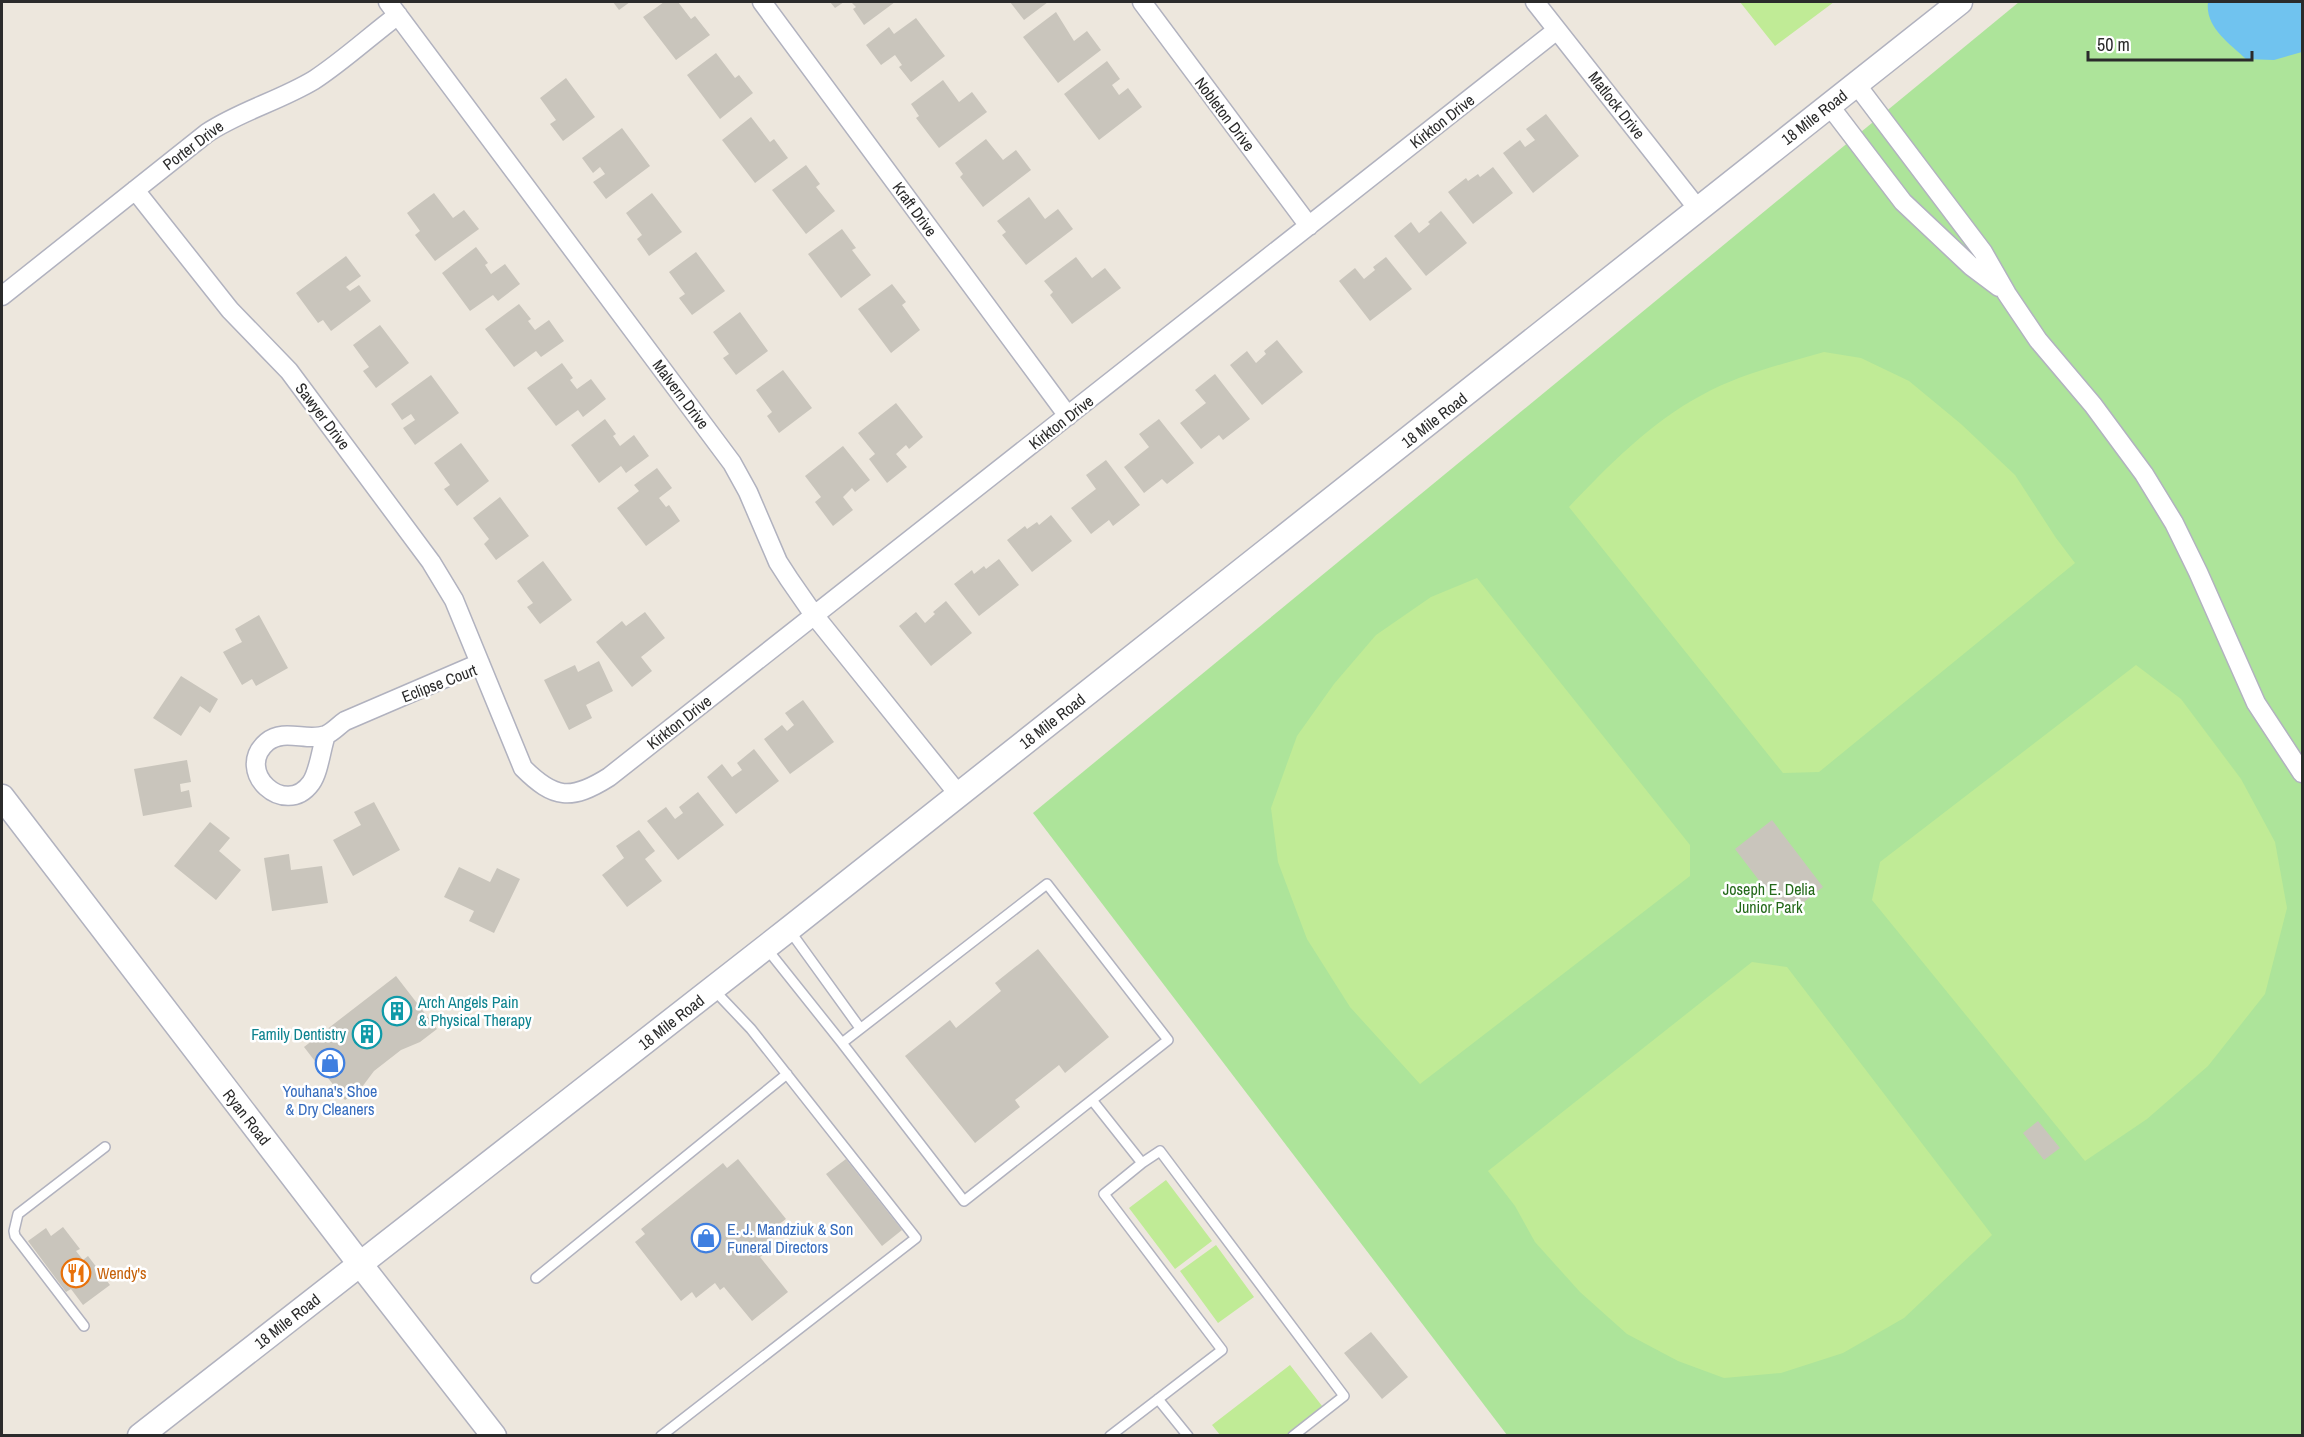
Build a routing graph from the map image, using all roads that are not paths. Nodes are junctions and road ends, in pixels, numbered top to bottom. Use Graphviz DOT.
graph roads {
  1 [pos="762,2"];
  2 [pos="1142,2"];
  3 [pos="1535,2"];
  4 [pos="1960,2"];
  5 [pos="393,8"];
  6 [pos="1557,30"];
  7 [pos="1856,84"];
  8 [pos="1829,105"];
  9 [pos="135,190"];
  10 [pos="1698,209"];
  11 [pos="1309,226"];
  12 [pos="2007,294"];
  13 [pos="2,296"];
  14 [pos="1068,416"];
  15 [pos="814,615"];
  16 [pos="480,663"];
  17 [pos="326,735"];
  18 [pos="2302,773"];
  19 [pos="555,793"];
  20 [pos="959,795"];
  21 [pos="2,797"];
  22 [pos="789,929"];
  23 [pos="766,947"];
  24 [pos="713,989"];
  25 [pos="861,1028"];
  26 [pos="842,1043"];
  27 [pos="787,1074"];
  28 [pos="1092,1100"];
  29 [pos="105,1148"];
  30 [pos="1143,1162"];
  31 [pos="360,1264"];
  32 [pos="536,1278"];
  33 [pos="84,1326"];
  34 [pos="1158,1399"];
  35 [pos="140,1436"];
  36 [pos="494,1436"];
  37 [pos="661,1436"];
  38 [pos="1110,1436"];
  39 [pos="1188,1436"];
  40 [pos="1293,1436"];
  1 -- 14 [label="street, Kraft Drive"];
  2 -- 11 [label="street, Nobleton Drive"];
  3 -- 6 [label="street, Matlock Drive"];
  4 -- 7 [label="main road, 18 Mile Road"];
  5 -- 9 [label="street, Porter Drive"];
  5 -- 15 [label="street, Malvern Drive"];
  6 -- 10 [label="street, Matlock Drive"];
  6 -- 11 [label="street, Kirkton Drive"];
  7 -- 8 [label="main road, 18 Mile Road"];
  7 -- 12 [label="street"];
  8 -- 10 [label="main road, 18 Mile Road"];
  8 -- 12 [label="street"];
  9 -- 13 [label="street, Porter Drive"];
  9 -- 16 [label="street, Sawyer Drive"];
  10 -- 20 [label="main road, 18 Mile Road"];
  11 -- 14 [label="street, Kirkton Drive"];
  12 -- 18 [label="street"];
  14 -- 15 [label="street, Kirkton Drive"];
  15 -- 19 [label="street, Kirkton Drive"];
  15 -- 20 [label="street, Malvern Drive"];
  16 -- 17 [label="street, Eclipse Court"];
  16 -- 19 [label="street, Eclipse Court"];
  20 -- 22 [label="main road, 18 Mile Road"];
  21 -- 31 [label="main road, Ryan Road"];
  22 -- 23 [label="main road, 18 Mile Road"];
  22 -- 25 [label="lane"];
  23 -- 24 [label="main road, 18 Mile Road"];
  23 -- 26 [label="lane"];
  24 -- 27 [label="lane"];
  24 -- 31 [label="main road, 18 Mile Road"];
  25 -- 26 [label="lane"];
  25 -- 28 [label="lane"];
  26 -- 28 [label="lane"];
  27 -- 32 [label="lane"];
  27 -- 37 [label="lane"];
  28 -- 30 [label="lane"];
  29 -- 33 [label="lane"];
  30 -- 34 [label="lane"];
  30 -- 40 [label="lane"];
  31 -- 35 [label="main road, 18 Mile Road"];
  31 -- 36 [label="main road, Ryan Road"];
  34 -- 38 [label="lane"];
  34 -- 39 [label="lane"];
}
